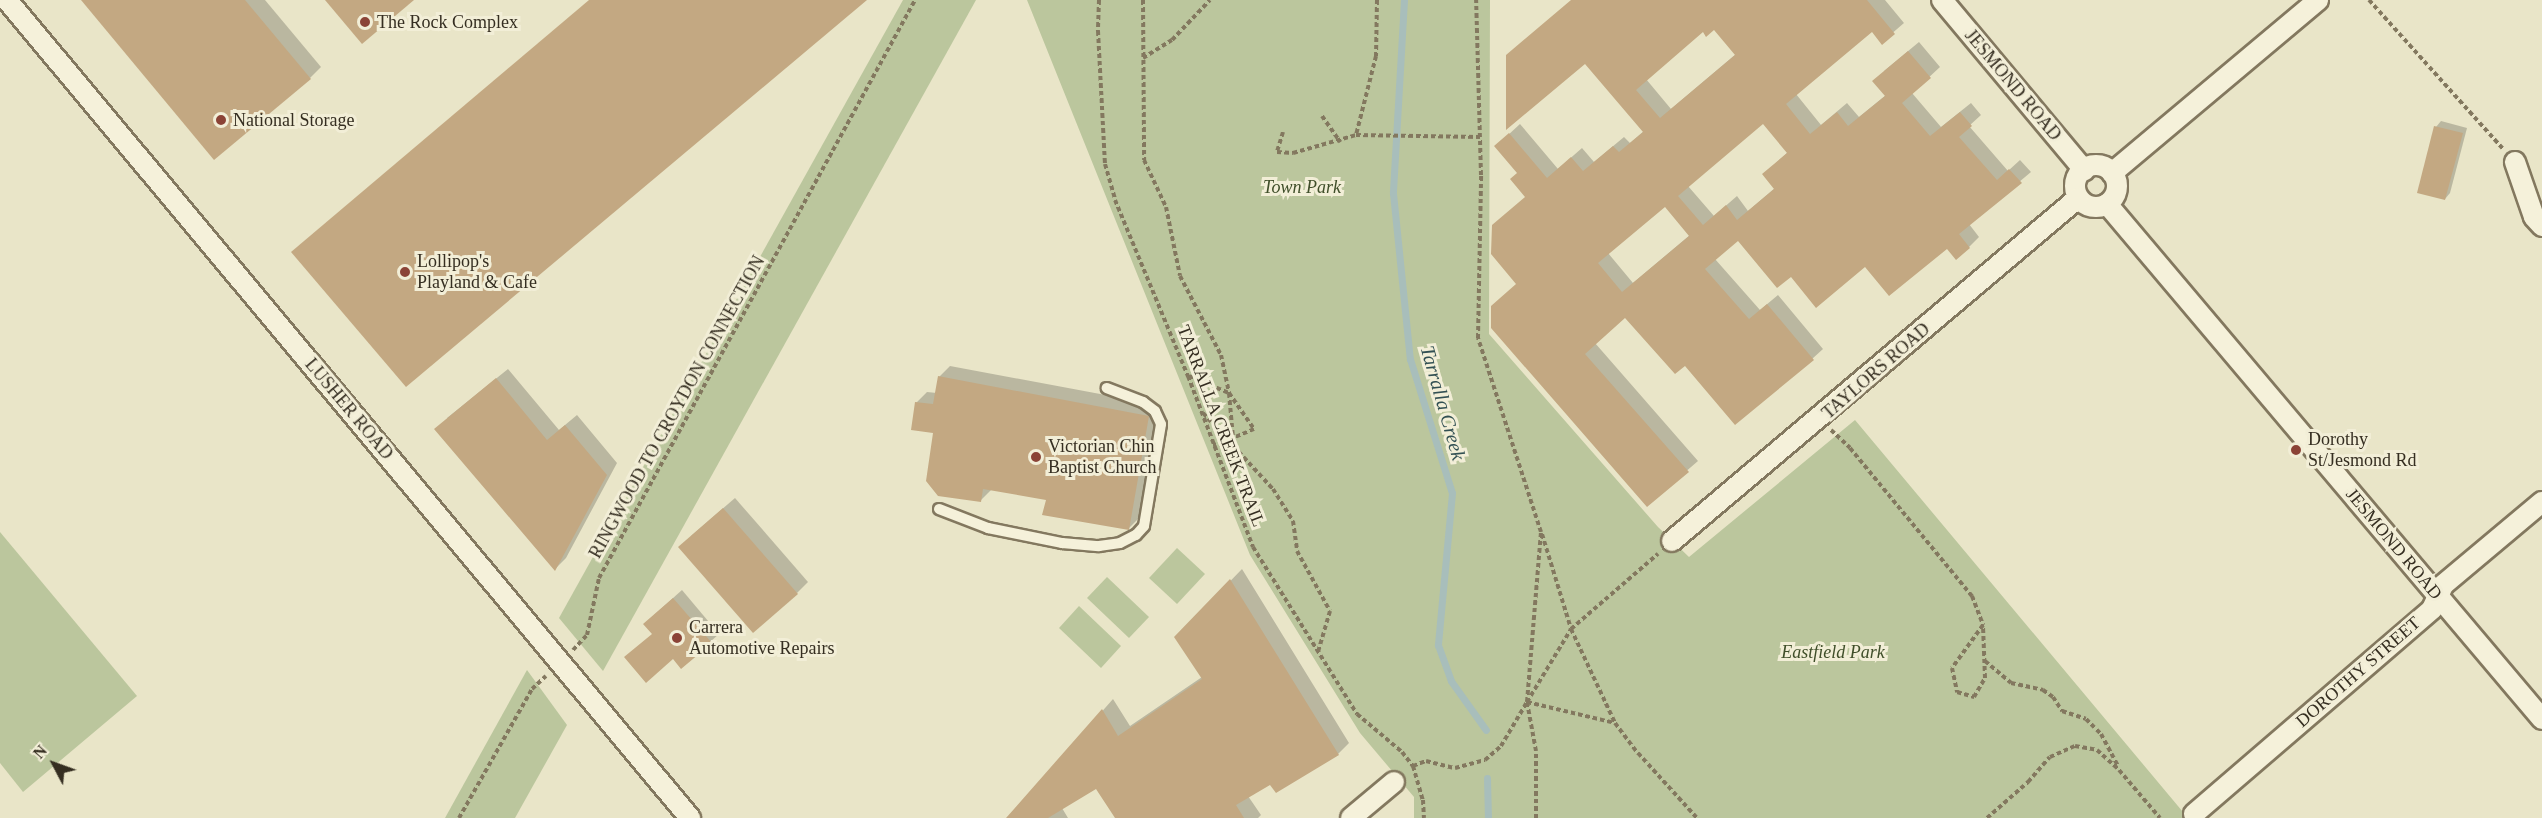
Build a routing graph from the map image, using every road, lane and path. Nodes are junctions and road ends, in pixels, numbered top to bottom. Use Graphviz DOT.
graph roads {
  1 [pos="7,0"];
  2 [pos="915,0"];
  3 [pos="1099,0"];
  4 [pos="1143,0"];
  5 [pos="1210,0"];
  6 [pos="1377,0"];
  7 [pos="1476,0"];
  8 [pos="1942,0"];
  9 [pos="2318,0"];
  10 [pos="2369,0"];
  11 [pos="1142,58"];
  12 [pos="1322,116"];
  13 [pos="1284,132"];
  14 [pos="1356,135"];
  15 [pos="1480,137"];
  16 [pos="1340,142"];
  17 [pos="2515,162"];
  18 [pos="2084,170"];
  19 [pos="2112,172"];
  20 [pos="2078,198"];
  21 [pos="2107,204"];
  22 [pos="2542,226"];
  23 [pos="1188,376"];
  24 [pos="1107,388"];
  25 [pos="1229,393"];
  26 [pos="1200,411"];
  27 [pos="1820,419"];
  28 [pos="1233,438"];
  29 [pos="1231,444"];
  30 [pos="1213,446"];
  31 [pos="2542,502"];
  32 [pos="939,509"];
  33 [pos="1541,532"];
  34 [pos="1672,541"];
  35 [pos="2438,596"];
  36 [pos="1983,625"];
  37 [pos="1571,630"];
  38 [pos="1317,653"];
  39 [pos="1984,661"];
  40 [pos="560,663"];
  41 [pos="1527,702"];
  42 [pos="2542,719"];
  43 [pos="1616,723"];
  44 [pos="1413,766"];
  45 [pos="2119,770"];
  46 [pos="1394,782"];
  47 [pos="2194,814"];
  48 [pos="459,818"];
  49 [pos="690,818"];
  50 [pos="1351,818"];
  51 [pos="1424,818"];
  52 [pos="1536,818"];
  53 [pos="1697,818"];
  54 [pos="1987,818"];
  55 [pos="2160,818"];
  1 -- 40 [label="street, LUSHER ROAD"];
  2 -- 40 [label="path, RINGWOOD TO CROYDON CONNECTION"];
  3 -- 23 [label="path, TARRALLA CREEK TRAIL"];
  4 -- 11 [label="path"];
  5 -- 11 [label="path"];
  6 -- 14 [label="path"];
  7 -- 15 [label="path"];
  8 -- 18 [label="street, JESMOND ROAD"];
  9 -- 19 [label="street"];
  10 -- 17 [label="path"];
  11 -- 25 [label="path"];
  12 -- 16 [label="path"];
  13 -- 16 [label="path"];
  14 -- 15 [label="path"];
  14 -- 16 [label="path"];
  15 -- 33 [label="path"];
  17 -- 22 [label="street"];
  18 -- 19 [label="street"];
  18 -- 20 [label="street"];
  19 -- 21 [label="street"];
  20 -- 21 [label="street"];
  20 -- 27 [label="street, TAYLORS ROAD"];
  21 -- 35 [label="street, JESMOND ROAD"];
  23 -- 25 [label="path"];
  23 -- 26 [label="path, TARRALLA CREEK TRAIL"];
  24 -- 32 [label="lane"];
  25 -- 28 [label="path"];
  25 -- 28 [label="path"];
  26 -- 29 [label="path"];
  26 -- 30 [label="path, TARRALLA CREEK TRAIL"];
  27 -- 34 [label="street, TAYLORS ROAD"];
  27 -- 36 [label="path"];
  28 -- 29 [label="path"];
  29 -- 30 [label="path"];
  29 -- 38 [label="path"];
  30 -- 38 [label="path, TARRALLA CREEK TRAIL"];
  31 -- 35 [label="street, DOROTHY STREET"];
  33 -- 37 [label="path"];
  33 -- 41 [label="path"];
  34 -- 37 [label="path"];
  35 -- 42 [label="street, JESMOND ROAD"];
  35 -- 47 [label="street, DOROTHY STREET"];
  36 -- 39 [label="path"];
  36 -- 39 [label="path"];
  37 -- 41 [label="path"];
  37 -- 43 [label="path"];
  38 -- 44 [label="path, TARRALLA CREEK TRAIL"];
  39 -- 45 [label="path"];
  40 -- 48 [label="path, RINGWOOD TO CROYDON CONNECTION"];
  40 -- 49 [label="street, LUSHER ROAD"];
  41 -- 43 [label="path"];
  41 -- 44 [label="path"];
  41 -- 52 [label="path"];
  43 -- 53 [label="path"];
  44 -- 51 [label="path, TARRALLA CREEK TRAIL"];
  45 -- 54 [label="path"];
  45 -- 55 [label="path"];
  46 -- 50 [label="street"];
}
